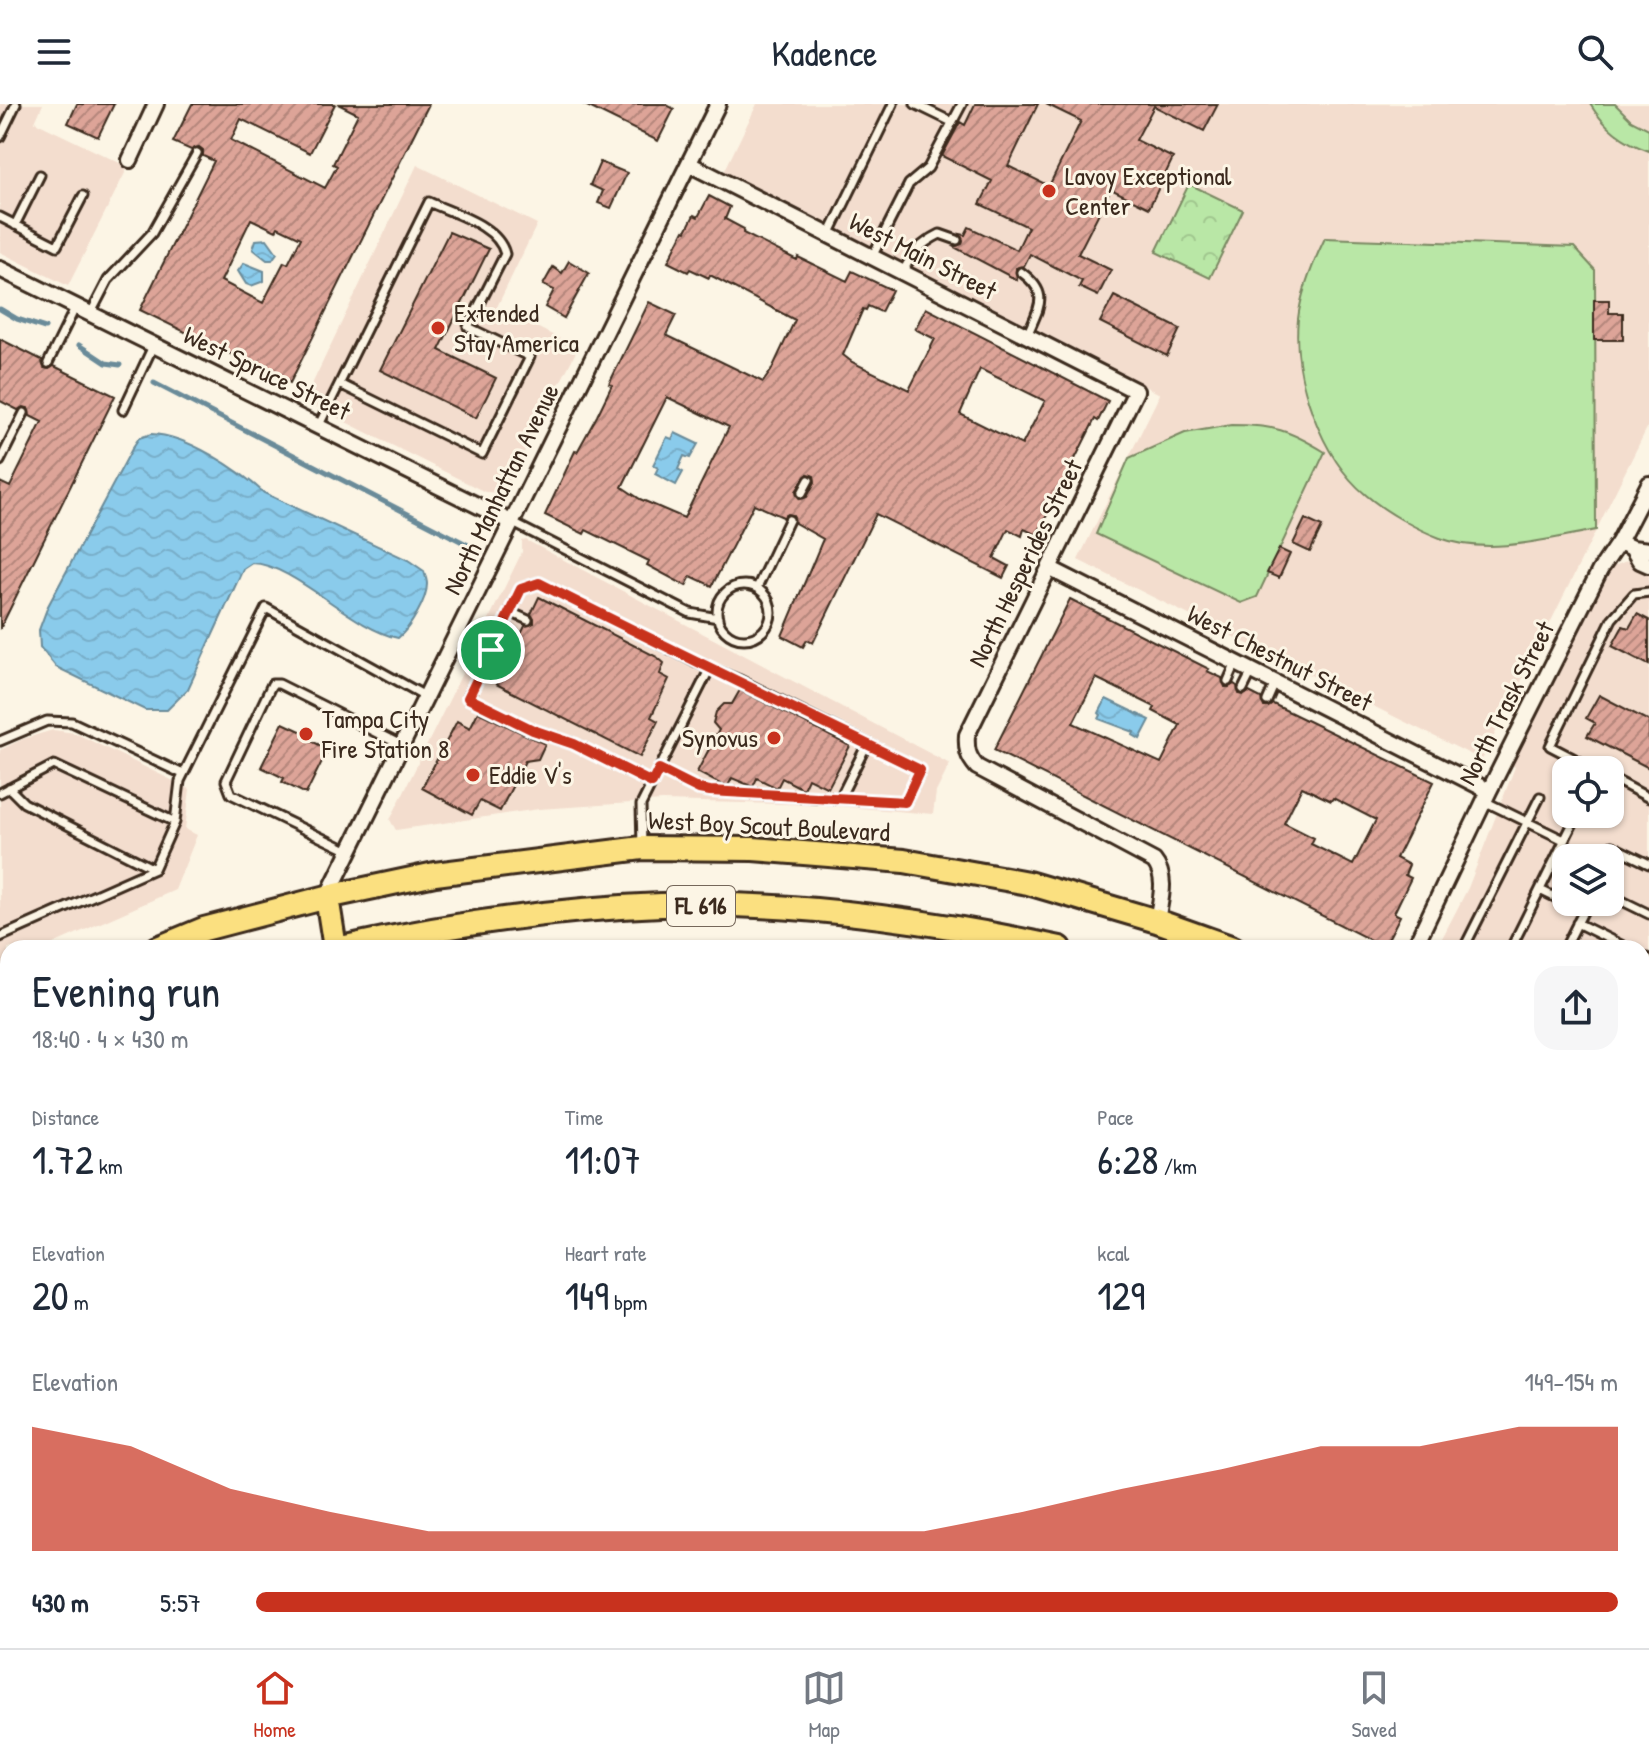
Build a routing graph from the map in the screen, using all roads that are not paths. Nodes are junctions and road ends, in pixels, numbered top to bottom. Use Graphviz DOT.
graph roads {
  1 [pos="16,104"];
  2 [pos="156,104"];
  3 [pos="718,104"];
  4 [pos="893,104"];
  5 [pos="915,104"];
  6 [pos="962,104"];
  7 [pos="952,122"];
  8 [pos="0,137"];
  9 [pos="197,153"];
  10 [pos="130,160"];
  11 [pos="689,164"];
  12 [pos="40,175"];
  13 [pos="83,196"];
  14 [pos="0,217"];
  15 [pos="15,225"];
  16 [pos="829,235"];
  17 [pos="957,240"];
  18 [pos="872,257"];
  19 [pos="0,269"];
  20 [pos="1021,272"];
  21 [pos="902,273"];
  22 [pos="76,306"];
  23 [pos="91,313"];
  24 [pos="1027,336"];
  25 [pos="154,344"];
  26 [pos="48,363"];
  27 [pos="340,384"];
  28 [pos="1136,391"];
  29 [pos="123,410"];
  30 [pos="24,413"];
  31 [pos="319,425"];
  32 [pos="0,461"];
  33 [pos="809,480"];
  34 [pos="1649,484"];
  35 [pos="802,493"];
  36 [pos="789,520"];
  37 [pos="511,522"];
  38 [pos="1625,545"];
  39 [pos="1649,550"];
  40 [pos="1649,565"];
  41 [pos="1049,568"];
  42 [pos="757,588"];
  43 [pos="1649,592"];
  44 [pos="510,612"];
  45 [pos="718,618"];
  46 [pos="528,620"];
  47 [pos="456,633"];
  48 [pos="491,650"];
  49 [pos="1236,663"];
  50 [pos="710,668"];
  51 [pos="1252,671"];
  52 [pos="1228,681"];
  53 [pos="1275,683"];
  54 [pos="1243,689"];
  55 [pos="425,696"];
  56 [pos="1267,701"];
  57 [pos="0,741"];
  58 [pos="867,744"];
  59 [pos="401,745"];
  60 [pos="1569,756"];
  61 [pos="659,769"];
  62 [pos="183,774"];
  63 [pos="652,783"];
  64 [pos="1624,785"];
  65 [pos="9,788"];
  66 [pos="0,793"];
  67 [pos="1486,796"];
  68 [pos="1540,797"];
  69 [pos="840,798"];
  70 [pos="1649,798"];
  71 [pos="175,822"];
  72 [pos="1527,822"];
  73 [pos="1570,828"];
  74 [pos="1564,840"];
  75 [pos="642,848"];
  76 [pos="349,851"];
  77 [pos="1624,852"];
  78 [pos="1649,864"];
  79 [pos="154,869"];
  80 [pos="1540,890"];
  81 [pos="1552,896"];
  82 [pos="327,897"];
  83 [pos="1624,902"];
  84 [pos="1649,914"];
  85 [pos="1580,916"];
  86 [pos="1157,921"];
  87 [pos="1577,923"];
  88 [pos="423,930"];
  89 [pos="0,937"];
  90 [pos="177,940"];
  91 [pos="334,940"];
  92 [pos="377,940"];
  93 [pos="412,940"];
  94 [pos="1016,940"];
  95 [pos="1210,940"];
  96 [pos="1418,940"];
  97 [pos="1468,940"];
  98 [pos="1515,940"];
  99 [pos="1569,940"];
  100 [pos="1611,940"];
  1 -- 8 [label="lane"];
  2 -- 10 [label="street"];
  3 -- 11 [label="street, North Manhattan Avenue"];
  4 -- 16 [label="lane"];
  5 -- 7 [label="lane"];
  6 -- 7 [label="lane"];
  7 -- 18 [label="lane"];
  9 -- 23 [label="lane"];
  11 -- 16 [label="street, West Main Street"];
  11 -- 37 [label="street, North Manhattan Avenue"];
  12 -- 15 [label="lane"];
  13 -- 15 [label="lane"];
  14 -- 15 [label="lane"];
  16 -- 18 [label="street, West Main Street"];
  17 -- 21 [label="lane"];
  18 -- 21 [label="street, West Main Street"];
  19 -- 22 [label="street, West Spruce Street"];
  20 -- 24 [label="lane"];
  21 -- 24 [label="street, West Main Street"];
  22 -- 23 [label="street, West Spruce Street"];
  22 -- 26 [label="lane"];
  23 -- 25 [label="street, West Spruce Street"];
  24 -- 28 [label="street, West Main Street"];
  25 -- 29 [label="lane"];
  25 -- 31 [label="street, West Spruce Street"];
  27 -- 27 [label="lane"];
  27 -- 31 [label="lane"];
  28 -- 41 [label="street, North Hesperides Street"];
  30 -- 32 [label="lane"];
  31 -- 37 [label="street, West Spruce Street"];
  33 -- 35 [label="lane"];
  34 -- 38 [label="street, North Trask Street"];
  36 -- 42 [label="lane"];
  37 -- 45 [label="lane"];
  37 -- 47 [label="street, North Manhattan Avenue"];
  38 -- 39 [label="street"];
  38 -- 40 [label="street"];
  38 -- 67 [label="street, North Trask Street"];
  41 -- 49 [label="street, West Chestnut Street"];
  41 -- 86 [label="street, North Hesperides Street"];
  42 -- 45 [label="lane"];
  42 -- 45 [label="lane"];
  43 -- 60 [label="lane"];
  44 -- 46 [label="lane"];
  44 -- 48 [label="lane"];
  44 -- 50 [label="lane"];
  47 -- 48 [label="lane"];
  47 -- 55 [label="street, North Manhattan Avenue"];
  48 -- 63 [label="lane"];
  49 -- 51 [label="street, West Chestnut Street"];
  49 -- 52 [label="lane"];
  50 -- 58 [label="lane"];
  50 -- 61 [label="lane"];
  51 -- 53 [label="street, West Chestnut Street"];
  51 -- 54 [label="lane"];
  53 -- 56 [label="lane"];
  53 -- 67 [label="street, West Chestnut Street"];
  55 -- 59 [label="street, North Manhattan Avenue"];
  55 -- 62 [label="lane"];
  57 -- 62 [label="lane"];
  58 -- 69 [label="lane"];
  58 -- 69 [label="lane"];
  59 -- 76 [label="street, North Manhattan Avenue"];
  59 -- 76 [label="lane"];
  61 -- 63 [label="lane"];
  61 -- 69 [label="lane"];
  62 -- 71 [label="lane"];
  63 -- 75 [label="lane"];
  64 -- 70 [label="lane"];
  65 -- 66 [label="lane"];
  65 -- 71 [label="lane"];
  65 -- 79 [label="lane"];
  67 -- 72 [label="lane"];
  67 -- 96 [label="street, North Trask Street"];
  68 -- 72 [label="lane"];
  71 -- 79 [label="lane"];
  72 -- 74 [label="lane"];
  72 -- 97 [label="lane"];
  73 -- 74 [label="lane"];
  74 -- 80 [label="lane"];
  75 -- 82 [label="main road, West Boy Scout Boulevard / FL 616"];
  75 -- 86 [label="main road, West Boy Scout Boulevard / FL 616"];
  76 -- 82 [label="street, North Manhattan Avenue"];
  77 -- 78 [label="lane"];
  79 -- 89 [label="lane"];
  80 -- 81 [label="lane"];
  80 -- 98 [label="lane"];
  82 -- 90 [label="main road, West Boy Scout Boulevard / FL 616"];
  82 -- 91 [label="main road"];
  83 -- 84 [label="lane"];
  85 -- 87 [label="lane"];
  86 -- 95 [label="main road, West Boy Scout Boulevard / FL 616"];
  87 -- 99 [label="lane"];
  87 -- 100 [label="lane"];
  88 -- 92 [label="main road, FL 616"];
  88 -- 93 [label="lane"];
  88 -- 94 [label="main road, FL 616"];
}
